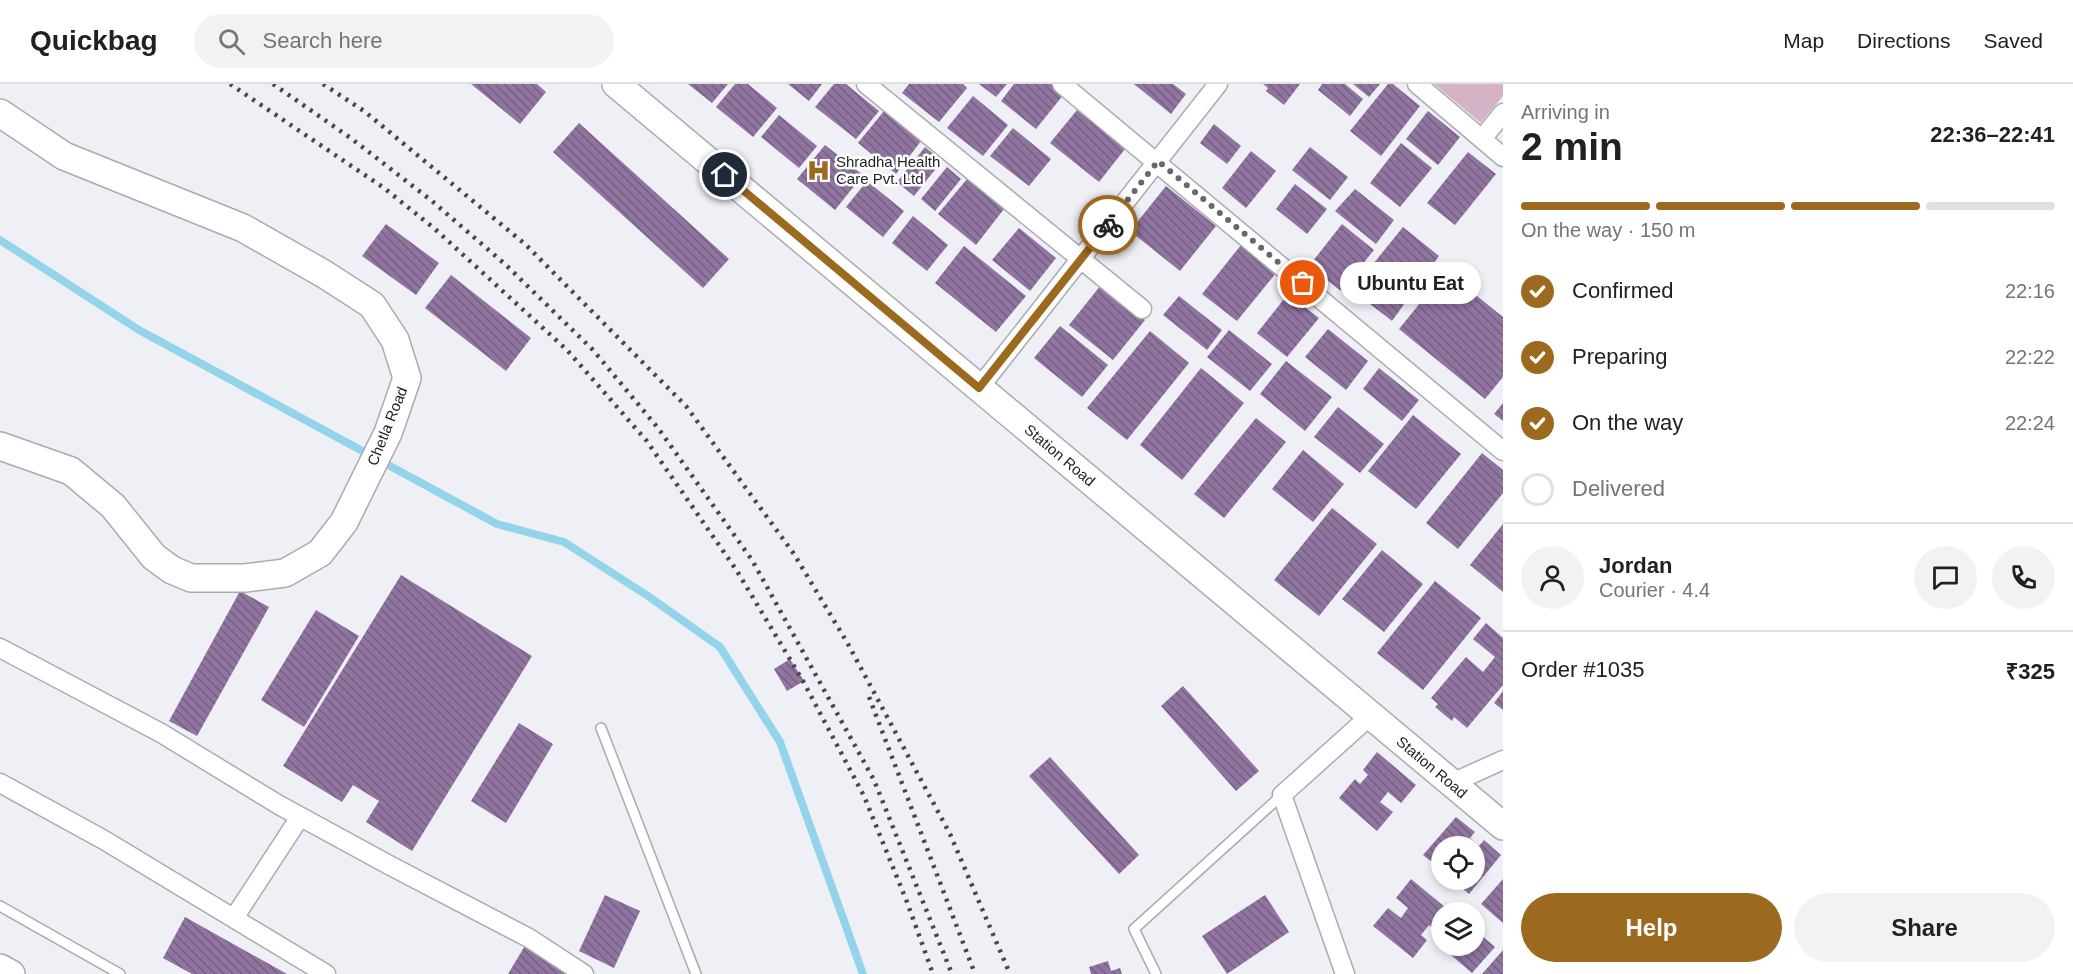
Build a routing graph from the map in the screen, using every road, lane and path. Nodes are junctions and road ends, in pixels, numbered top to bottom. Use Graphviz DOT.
graph roads {
  1 [pos="616,84"];
  2 [pos="866,84"];
  3 [pos="1062,84"];
  4 [pos="1218,84"];
  5 [pos="1418,84"];
  6 [pos="0,113"];
  7 [pos="1503,113"];
  8 [pos="1482,139"];
  9 [pos="1503,157"];
  10 [pos="1158,161"];
  11 [pos="1082,258"];
  12 [pos="1142,309"];
  13 [pos="979,388"];
  14 [pos="0,446"];
  15 [pos="1503,451"];
  16 [pos="0,648"];
  17 [pos="1371,715"];
  18 [pos="600,728"];
  19 [pos="1503,760"];
  20 [pos="0,783"];
  21 [pos="1452,783"];
  22 [pos="1282,795"];
  23 [pos="300,817"];
  24 [pos="1503,826"];
  25 [pos="0,906"];
  26 [pos="234,918"];
  27 [pos="0,968"];
  28 [pos="11,974"];
  29 [pos="120,974"];
  30 [pos="326,974"];
  31 [pos="584,974"];
  32 [pos="696,974"];
  33 [pos="1156,974"];
  34 [pos="1345,974"];
  1 -- 13 [label="street, Station Road"];
  2 -- 11 [label="street"];
  3 -- 10 [label="street"];
  4 -- 10 [label="street"];
  5 -- 8 [label="street"];
  6 -- 14 [label="street, Chetla Road"];
  7 -- 8 [label="street"];
  8 -- 9 [label="street"];
  10 -- 11 [label="street"];
  10 -- 15 [label="street"];
  11 -- 12 [label="street"];
  11 -- 13 [label="street"];
  13 -- 17 [label="street, Station Road"];
  16 -- 23 [label="street"];
  17 -- 21 [label="street, Station Road"];
  17 -- 22 [label="street"];
  18 -- 32 [label="lane"];
  19 -- 21 [label="street"];
  20 -- 26 [label="street"];
  21 -- 24 [label="street, Station Road"];
  22 -- 33 [label="lane"];
  22 -- 34 [label="street"];
  23 -- 26 [label="street"];
  23 -- 31 [label="street"];
  25 -- 29 [label="lane"];
  26 -- 30 [label="street"];
  27 -- 28 [label="street"];
}
